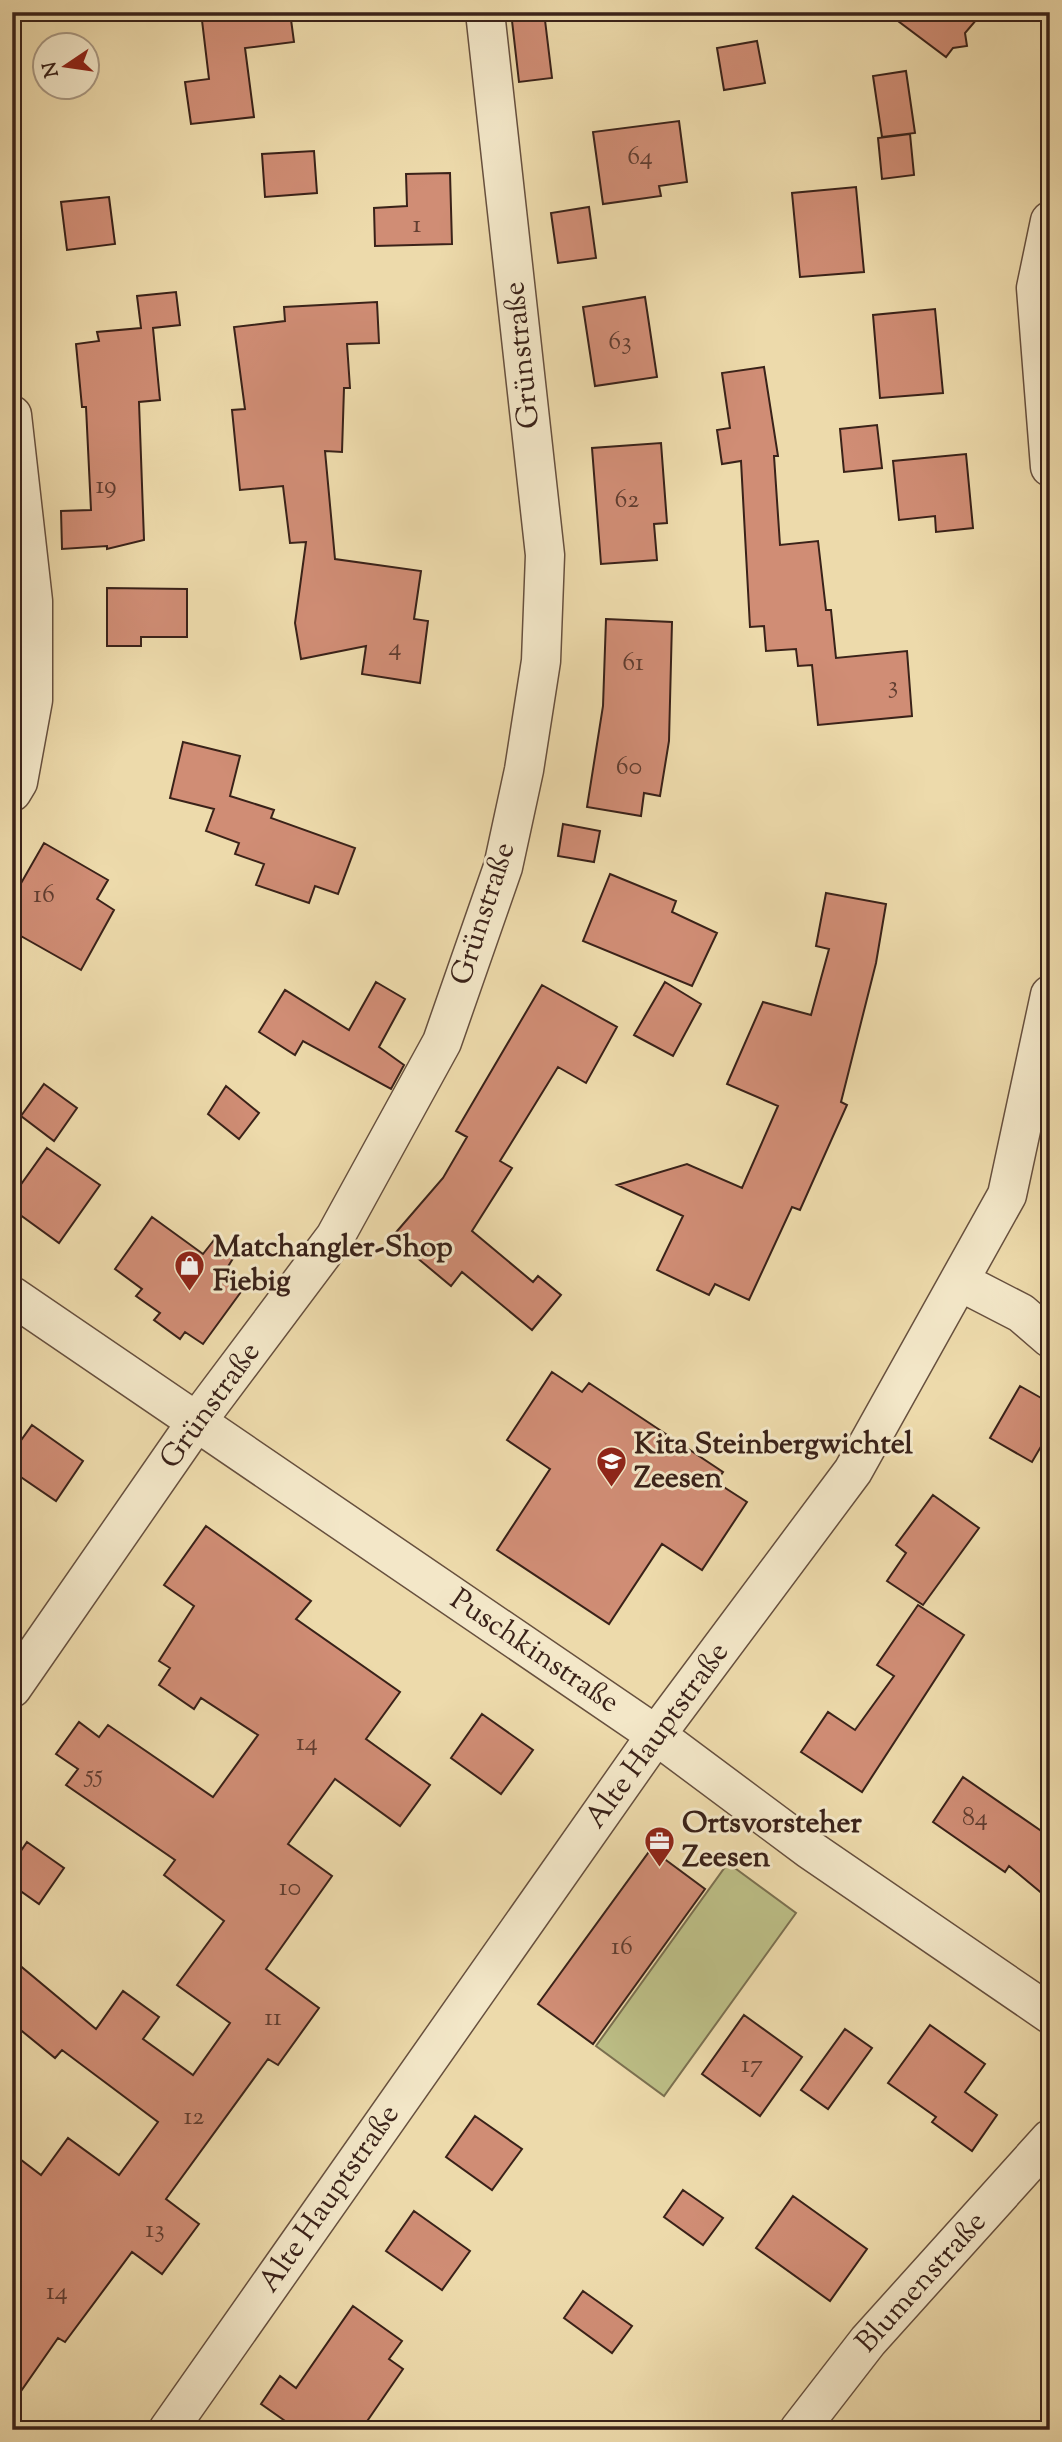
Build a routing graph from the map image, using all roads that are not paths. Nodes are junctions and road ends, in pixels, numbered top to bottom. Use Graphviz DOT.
graph roads {
  1 [pos="485,12"];
  2 [pos="1050,221"];
  3 [pos="12,415"];
  4 [pos="1050,467"];
  5 [pos="12,792"];
  6 [pos="1050,995"];
  7 [pos="959,1280"];
  8 [pos="12,1296"];
  9 [pos="1050,1338"];
  10 [pos="197,1421"];
  11 [pos="12,1688"];
  12 [pos="656,1735"];
  13 [pos="1050,2014"];
  14 [pos="1050,2139"];
  15 [pos="168,2430"];
  16 [pos="799,2430"];
  1 -- 10 [label="street, Grünstraße"];
  2 -- 4 [label="street"];
  3 -- 5 [label="street"];
  6 -- 7 [label="street, Alte Hauptstraße"];
  7 -- 9 [label="street"];
  7 -- 12 [label="street, Alte Hauptstraße"];
  8 -- 10 [label="street, Puschkinstraße"];
  10 -- 11 [label="street, Grünstraße"];
  10 -- 12 [label="street, Puschkinstraße"];
  12 -- 13 [label="street, Puschkinstraße"];
  12 -- 15 [label="street, Alte Hauptstraße"];
  14 -- 16 [label="street, Blumenstraße"];
}
